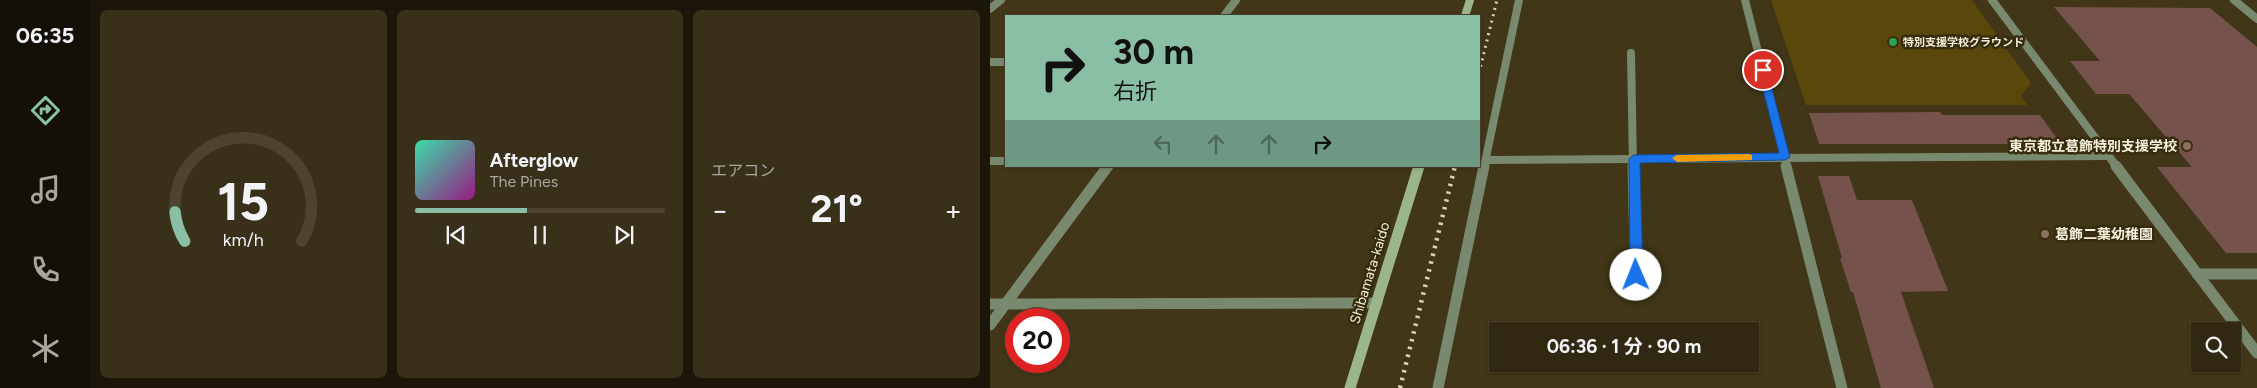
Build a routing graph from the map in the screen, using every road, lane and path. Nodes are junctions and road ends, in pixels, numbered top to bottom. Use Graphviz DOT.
graph roads {
  1 [pos="1001,0"];
  2 [pos="1236,0"];
  3 [pos="1470,0"];
  4 [pos="1519,0"];
  5 [pos="1745,0"];
  6 [pos="1992,0"];
  7 [pos="2234,0"];
  8 [pos="990,9"];
  9 [pos="1225,15"];
  10 [pos="1465,15"];
  11 [pos="2257,18"];
  12 [pos="1632,52"];
  13 [pos="990,62"];
  14 [pos="1005,62"];
  15 [pos="2108,156"];
  16 [pos="1785,157"];
  17 [pos="1634,159"];
  18 [pos="1486,160"];
  19 [pos="990,161"];
  20 [pos="1005,161"];
  21 [pos="1107,167"];
  22 [pos="1419,167"];
  23 [pos="2197,274"];
  24 [pos="2257,274"];
  25 [pos="1636,294"];
  26 [pos="1377,303"];
  27 [pos="990,304"];
  28 [pos="1006,304"];
  29 [pos="990,325"];
  30 [pos="2257,353"];
  31 [pos="1350,388"];
  32 [pos="1438,388"];
  33 [pos="1842,388"];
  1 -- 8 [label="street"];
  2 -- 9 [label="street"];
  3 -- 10 [label="main road"];
  4 -- 18 [label="street"];
  5 -- 16 [label="street"];
  6 -- 15 [label="street"];
  7 -- 11 [label="street"];
  12 -- 17 [label="street"];
  13 -- 14 [label="street"];
  15 -- 16 [label="street"];
  15 -- 23 [label="street"];
  16 -- 17 [label="street"];
  16 -- 33 [label="street"];
  17 -- 18 [label="street"];
  17 -- 25 [label="street"];
  18 -- 32 [label="street"];
  19 -- 20 [label="street"];
  21 -- 28 [label="street"];
  22 -- 26 [label="main road, Shibamata-kaido"];
  23 -- 24 [label="street"];
  23 -- 30 [label="street"];
  26 -- 28 [label="street"];
  26 -- 31 [label="main road, Shibamata-kaido"];
  27 -- 28 [label="street"];
  28 -- 29 [label="street"];
}
